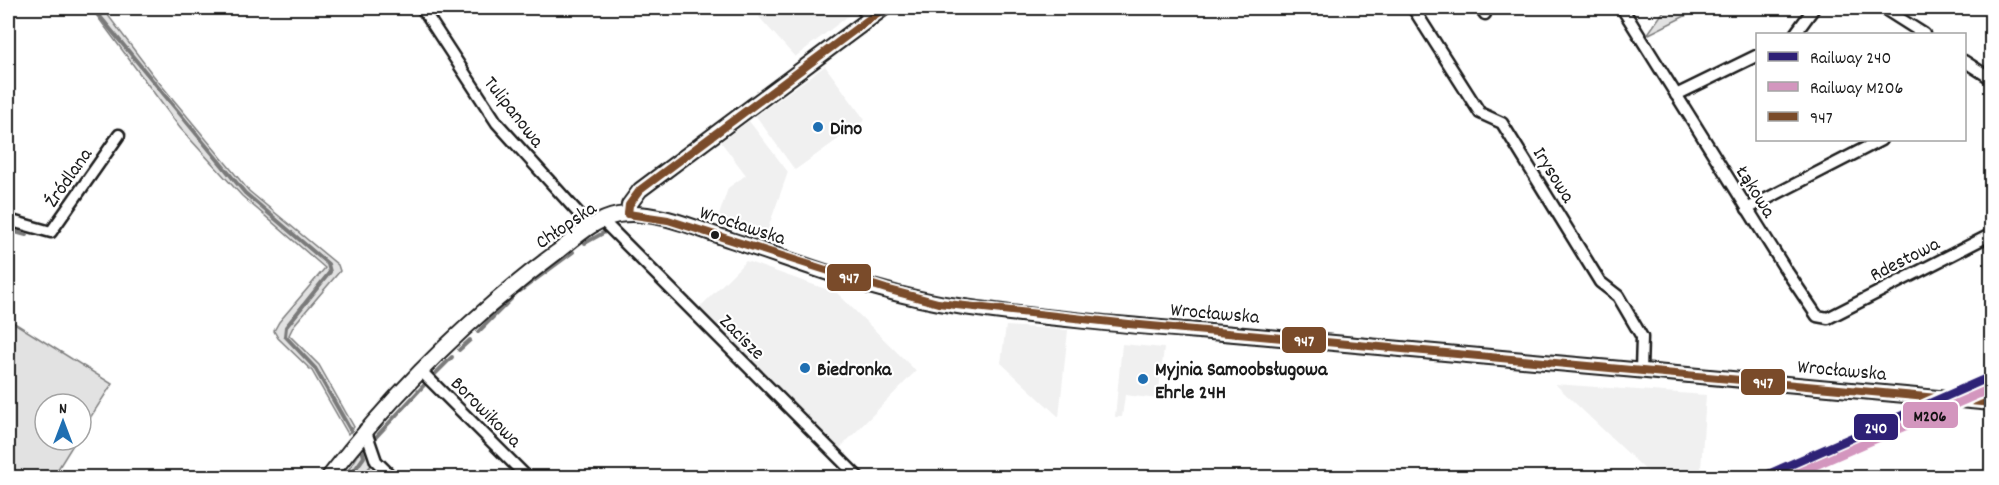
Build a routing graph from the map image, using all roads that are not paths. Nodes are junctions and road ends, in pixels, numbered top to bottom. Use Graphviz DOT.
graph roads {
  1 [pos="422,8"];
  2 [pos="884,8"];
  3 [pos="1413,8"];
  4 [pos="1622,8"];
  5 [pos="1815,8"];
  6 [pos="1883,8"];
  7 [pos="866,12"];
  8 [pos="1796,33"];
  9 [pos="1922,33"];
  10 [pos="1756,56"];
  11 [pos="1966,62"];
  12 [pos="1992,79"];
  13 [pos="1676,95"];
  14 [pos="119,135"];
  15 [pos="1879,141"];
  16 [pos="1748,209"];
  17 [pos="628,214"];
  18 [pos="8,220"];
  19 [pos="596,224"];
  20 [pos="1992,234"];
  21 [pos="1833,315"];
  22 [pos="420,370"];
  23 [pos="1641,371"];
  24 [pos="1992,403"];
  25 [pos="365,429"];
  26 [pos="328,477"];
  27 [pos="393,477"];
  28 [pos="528,477"];
  29 [pos="859,477"];
  1 -- 19 [label="street, Tulipanowa"];
  2 -- 7 [label="street, Chłopska"];
  3 -- 23 [label="street, Irysowa"];
  4 -- 13 [label="street, Łąkowa"];
  5 -- 8 [label="street"];
  6 -- 9 [label="street"];
  7 -- 17 [label="street, Chłopska"];
  10 -- 13 [label="street"];
  11 -- 12 [label="street"];
  13 -- 16 [label="street, Łąkowa"];
  14 -- 18 [label="street, Źródlana"];
  15 -- 16 [label="street"];
  16 -- 21 [label="street, Łąkowa"];
  17 -- 19 [label="street, Chłopska"];
  17 -- 23 [label="street, Wrocławska"];
  19 -- 22 [label="street, Chłopska"];
  19 -- 29 [label="street, Zacisze"];
  20 -- 21 [label="street, Rdestowa"];
  22 -- 25 [label="street, Chłopska"];
  22 -- 28 [label="street, Borowikowa"];
  23 -- 24 [label="street, Wrocławska"];
  25 -- 26 [label="street, Chłopska"];
  25 -- 27 [label="street"];
}
